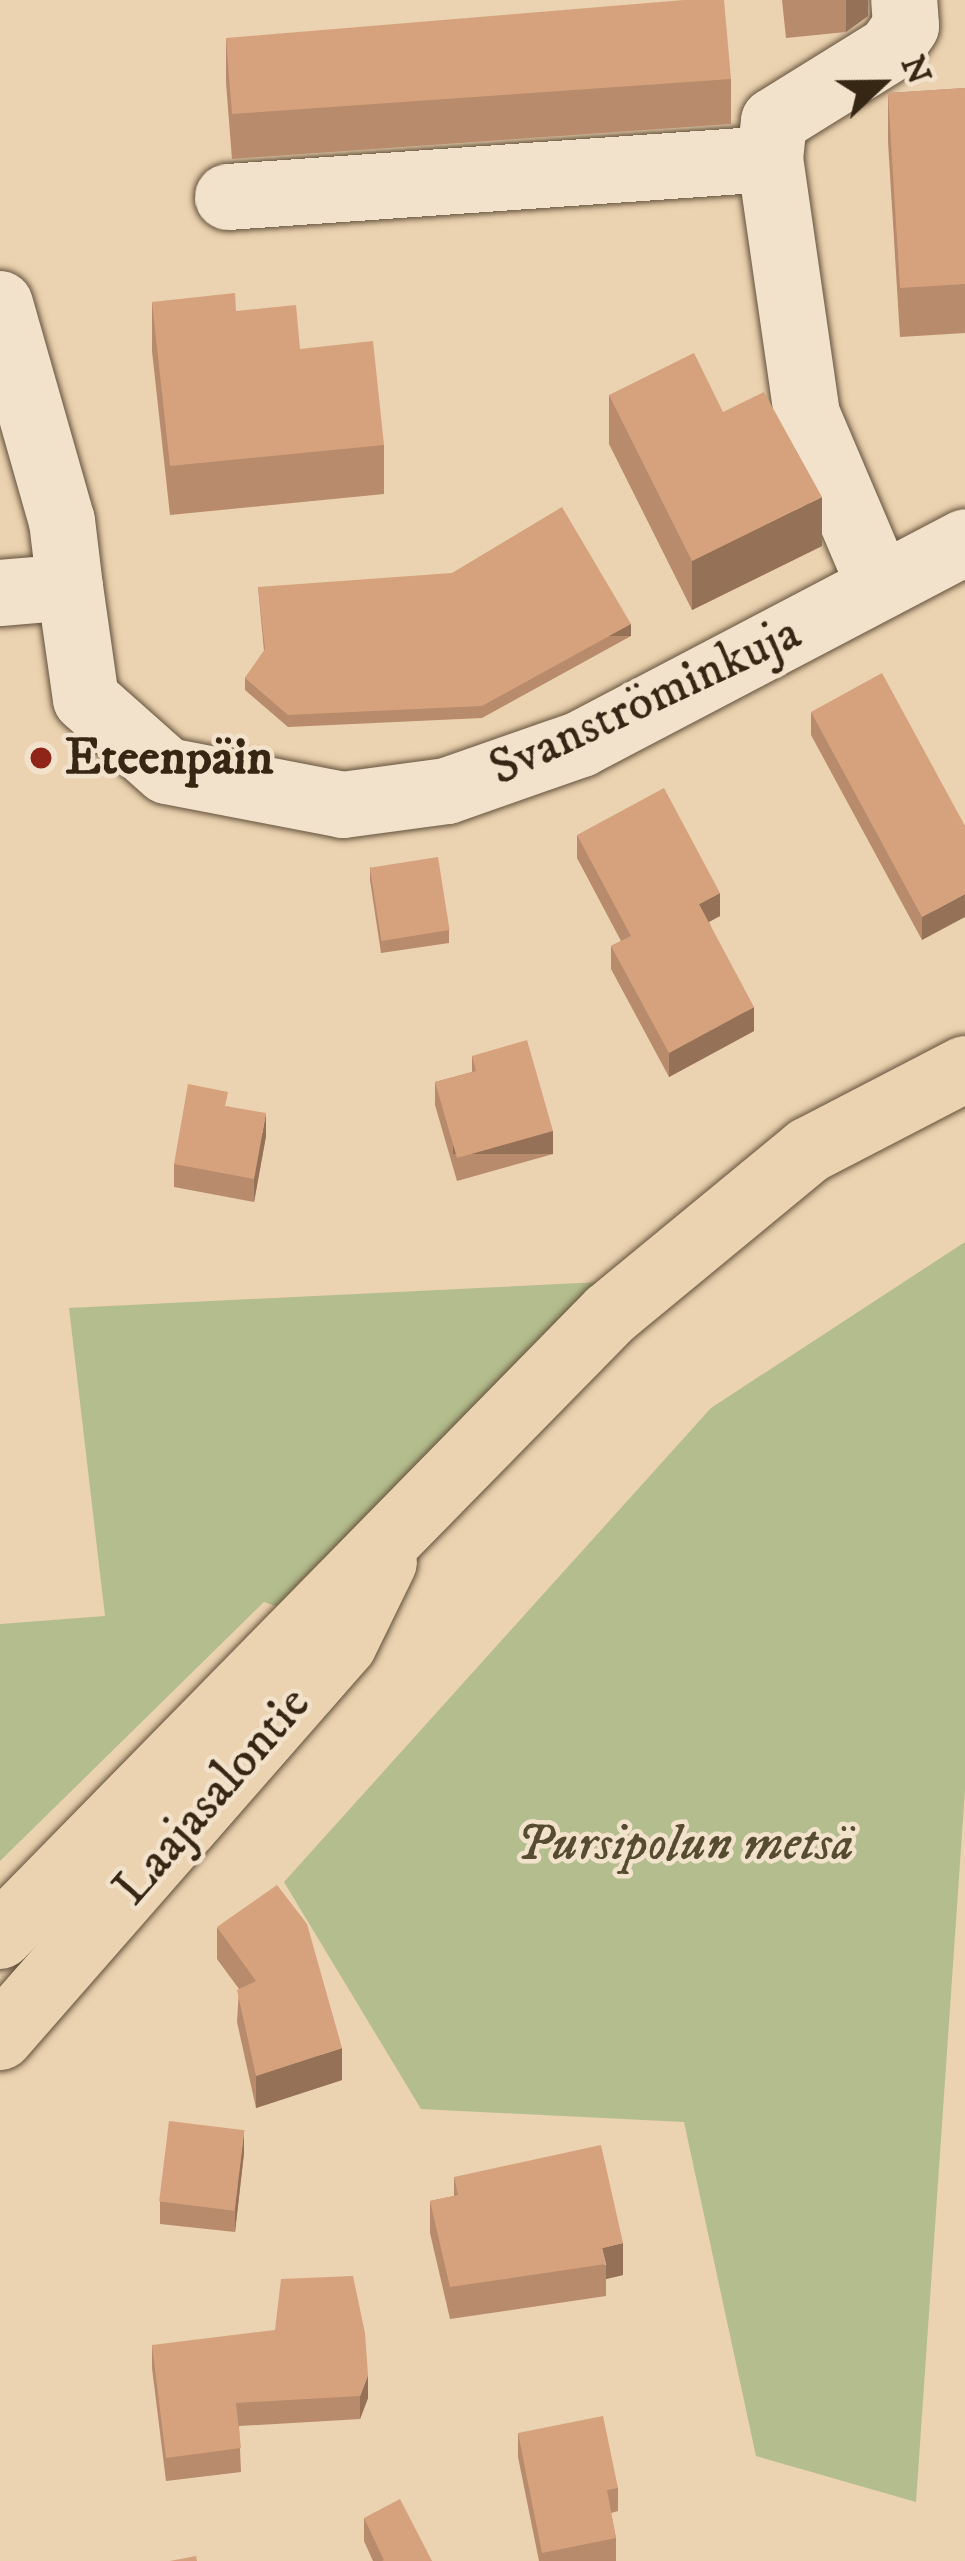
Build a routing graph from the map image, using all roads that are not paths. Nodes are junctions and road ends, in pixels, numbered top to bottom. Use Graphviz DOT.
graph roads {
  1 [pos="904,0"];
  2 [pos="770,159"];
  3 [pos="228,197"];
  4 [pos="0,304"];
  5 [pos="965,542"];
  6 [pos="880,586"];
  7 [pos="70,587"];
  8 [pos="0,593"];
  9 [pos="965,1069"];
  10 [pos="965,1114"];
  11 [pos="725,1226"];
  12 [pos="396,1538"];
  13 [pos="0,1936"];
  14 [pos="0,2037"];
  1 -- 2 [label="street"];
  2 -- 3 [label="street"];
  2 -- 6 [label="street"];
  4 -- 7 [label="street"];
  5 -- 6 [label="street, Svanströminkuja"];
  6 -- 7 [label="street, Svanströminkuja"];
  7 -- 8 [label="street"];
  9 -- 11 [label="main road, Laajasalontie"];
  10 -- 11 [label="main road, Laajasalontie"];
  11 -- 12 [label="main road, Laajasalontie"];
  12 -- 13 [label="main road, Laajasalontie"];
  12 -- 14 [label="main road, Laajasalontie"];
}
